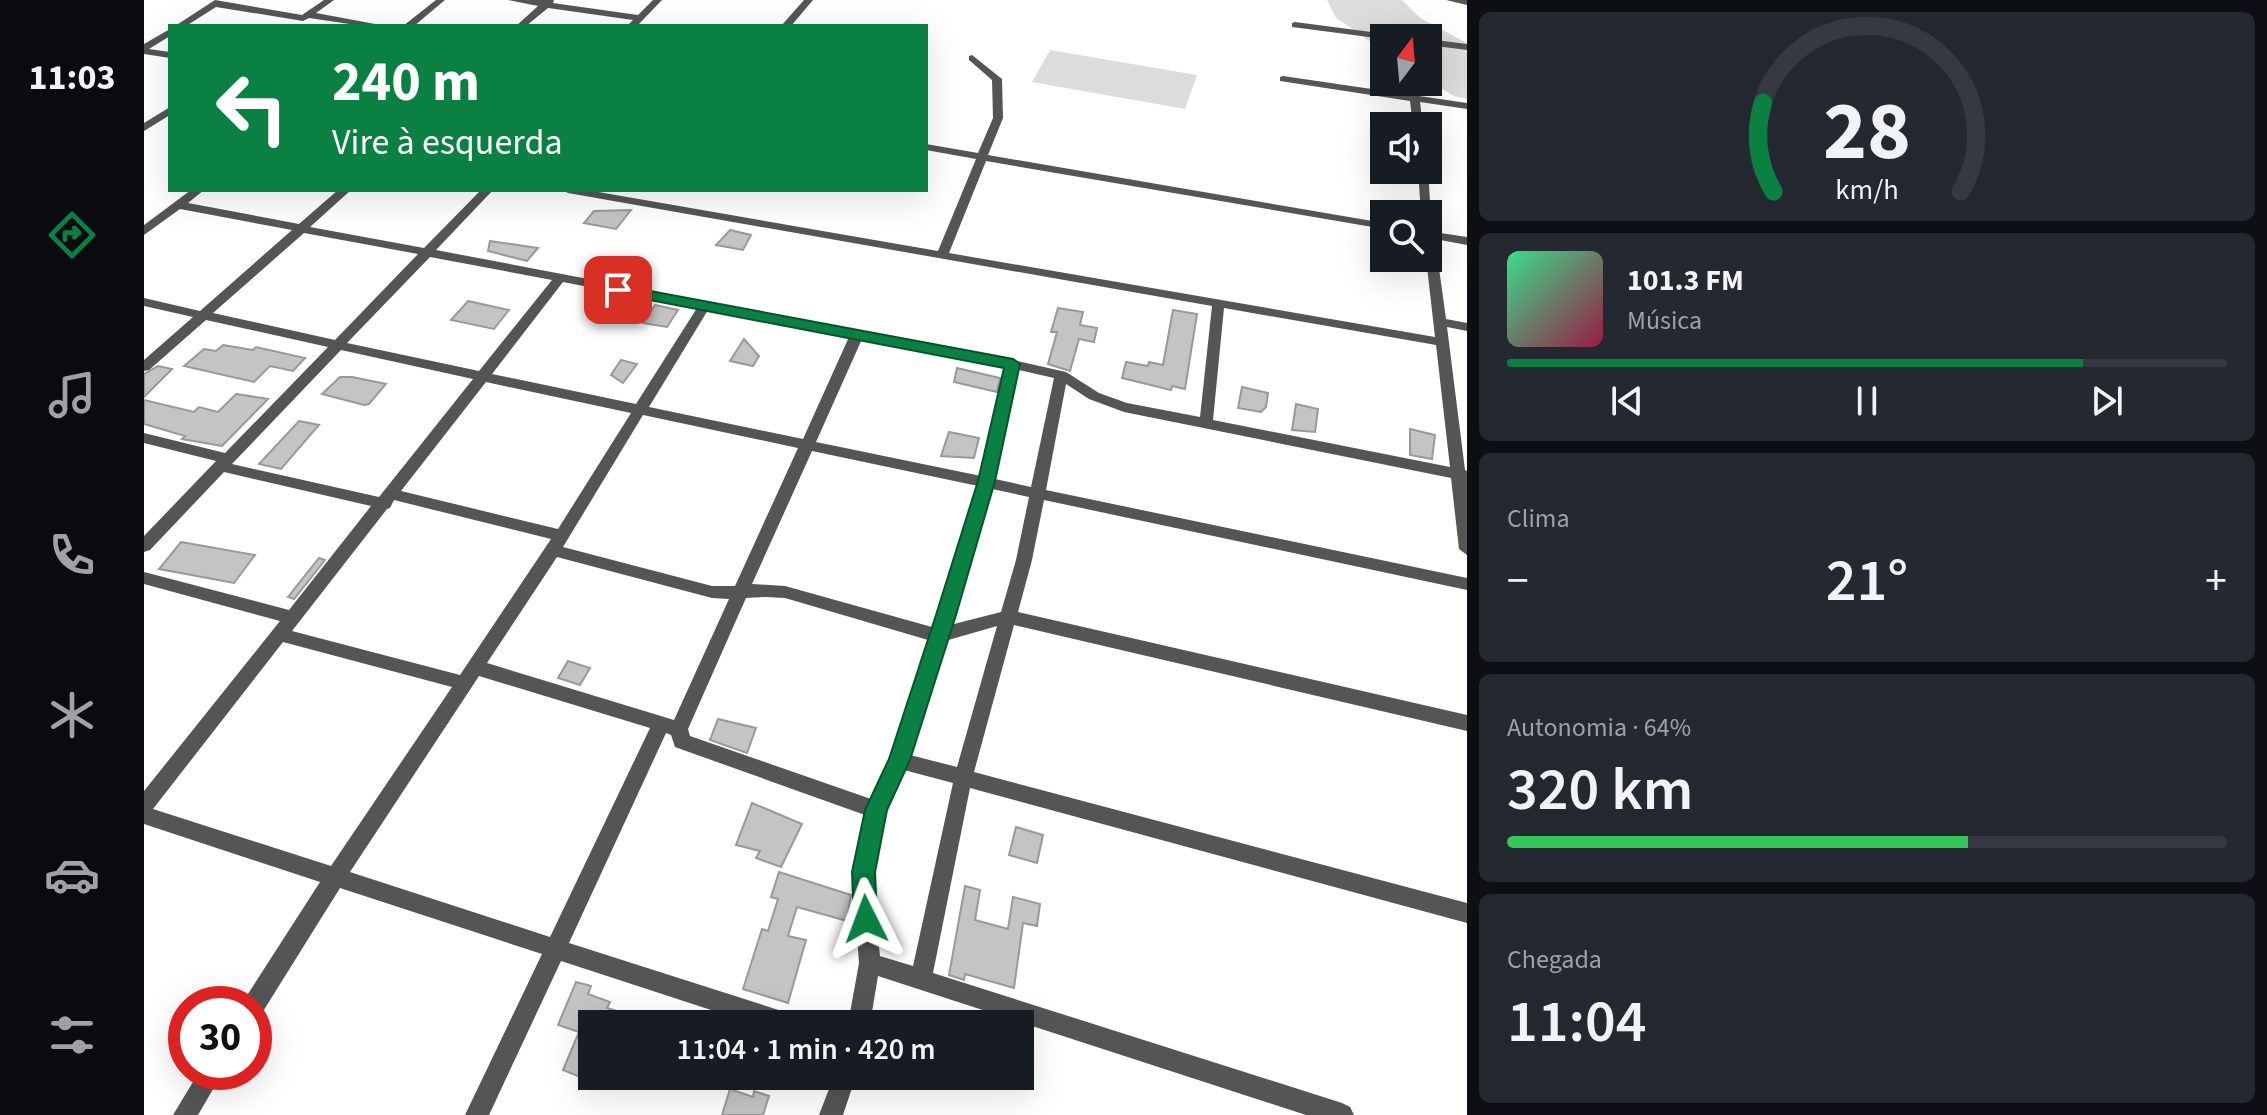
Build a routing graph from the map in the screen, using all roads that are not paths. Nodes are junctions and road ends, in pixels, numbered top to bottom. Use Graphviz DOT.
graph roads {
  1 [pos="330,0"];
  2 [pos="441,0"];
  3 [pos="512,0"];
  4 [pos="658,0"];
  5 [pos="809,0"];
  6 [pos="1450,0"];
  7 [pos="219,1"];
  8 [pos="549,2"];
  9 [pos="1467,2"];
  10 [pos="306,16"];
  11 [pos="636,22"];
  12 [pos="183,24"];
  13 [pos="294,24"];
  14 [pos="366,24"];
  15 [pos="411,24"];
  16 [pos="523,24"];
  17 [pos="788,24"];
  18 [pos="1295,25"];
  19 [pos="168,33"];
  20 [pos="1370,35"];
  21 [pos="1442,44"];
  22 [pos="1467,47"];
  23 [pos="144,49"];
  24 [pos="168,55"];
  25 [pos="972,58"];
  26 [pos="1283,79"];
  27 [pos="1415,98"];
  28 [pos="1467,106"];
  29 [pos="168,111"];
  30 [pos="1416,112"];
  31 [pos="149,122"];
  32 [pos="928,147"];
  33 [pos="983,155"];
  34 [pos="195,192"];
  35 [pos="343,192"];
  36 [pos="485,192"];
  37 [pos="579,192"];
  38 [pos="646,192"];
  39 [pos="637,203"];
  40 [pos="178,205"];
  41 [pos="1370,224"];
  42 [pos="299,230"];
  43 [pos="144,231"];
  44 [pos="1442,235"];
  45 [pos="1467,241"];
  46 [pos="427,254"];
  47 [pos="941,257"];
  48 [pos="1432,272"];
  49 [pos="560,278"];
  50 [pos="144,302"];
  51 [pos="1218,305"];
  52 [pos="704,306"];
  53 [pos="203,315"];
  54 [pos="1438,322"];
  55 [pos="1467,327"];
  56 [pos="856,337"];
  57 [pos="1440,342"];
  58 [pos="339,345"];
  59 [pos="1013,364"];
  60 [pos="144,367"];
  61 [pos="1061,375"];
  62 [pos="484,377"];
  63 [pos="638,410"];
  64 [pos="1206,424"];
  65 [pos="1460,428"];
  66 [pos="144,438"];
  67 [pos="806,447"];
  68 [pos="224,463"];
  69 [pos="1462,474"];
  70 [pos="987,481"];
  71 [pos="1039,492"];
  72 [pos="389,499"];
  73 [pos="558,543"];
  74 [pos="144,546"];
  75 [pos="1467,549"];
  76 [pos="144,578"];
  77 [pos="1467,584"];
  78 [pos="743,591"];
  79 [pos="1009,617"];
  80 [pos="293,618"];
  81 [pos="279,634"];
  82 [pos="939,636"];
  83 [pos="475,667"];
  84 [pos="463,683"];
  85 [pos="1467,723"];
  86 [pos="670,726"];
  87 [pos="899,760"];
  88 [pos="963,778"];
  89 [pos="144,806"];
  90 [pos="876,810"];
  91 [pos="144,815"];
  92 [pos="335,877"];
  93 [pos="1467,913"];
  94 [pos="554,947"];
  95 [pos="870,963"];
  96 [pos="921,980"];
  97 [pos="266,986"];
  98 [pos="745,1010"];
  99 [pos="862,1010"];
  100 [pos="201,1090"];
  101 [pos="840,1090"];
  102 [pos="185,1115"];
  103 [pos="477,1115"];
  104 [pos="831,1115"];
  105 [pos="1342,1115"];
  1 -- 10 [label="street"];
  2 -- 15 [label="street"];
  3 -- 8 [label="street"];
  4 -- 11 [label="street"];
  5 -- 17 [label="street"];
  6 -- 9 [label="street"];
  7 -- 10 [label="street"];
  7 -- 12 [label="street"];
  8 -- 11 [label="street"];
  8 -- 16 [label="street"];
  10 -- 13 [label="street"];
  10 -- 14 [label="street"];
  18 -- 20 [label="street"];
  19 -- 23 [label="street"];
  21 -- 22 [label="street"];
  23 -- 24 [label="street"];
  25 -- 33 [label="street"];
  26 -- 27 [label="street"];
  27 -- 28 [label="street"];
  27 -- 30 [label="street"];
  29 -- 31 [label="street"];
  32 -- 33 [label="street"];
  33 -- 41 [label="street"];
  33 -- 47 [label="street"];
  34 -- 40 [label="street"];
  35 -- 42 [label="street"];
  36 -- 46 [label="street"];
  37 -- 39 [label="street"];
  38 -- 39 [label="street"];
  39 -- 47 [label="street"];
  40 -- 42 [label="street"];
  40 -- 43 [label="street"];
  42 -- 46 [label="street"];
  42 -- 53 [label="street"];
  44 -- 45 [label="street"];
  46 -- 49 [label="street"];
  46 -- 58 [label="street"];
  47 -- 51 [label="street"];
  48 -- 54 [label="street"];
  49 -- 52 [label="street"];
  49 -- 62 [label="street"];
  50 -- 53 [label="street"];
  51 -- 57 [label="street"];
  51 -- 64 [label="street"];
  52 -- 56 [label="street"];
  52 -- 63 [label="street"];
  53 -- 58 [label="street"];
  53 -- 60 [label="street"];
  54 -- 55 [label="street"];
  54 -- 57 [label="street"];
  56 -- 59 [label="street"];
  56 -- 67 [label="street"];
  57 -- 65 [label="street"];
  58 -- 62 [label="street"];
  58 -- 68 [label="street"];
  59 -- 61 [label="street"];
  59 -- 70 [label="street"];
  61 -- 64 [label="street"];
  61 -- 71 [label="street"];
  62 -- 63 [label="street"];
  62 -- 72 [label="street"];
  63 -- 67 [label="street"];
  63 -- 73 [label="street"];
  64 -- 69 [label="street"];
  65 -- 69 [label="street"];
  66 -- 68 [label="street"];
  67 -- 70 [label="street"];
  67 -- 78 [label="street"];
  68 -- 72 [label="street"];
  68 -- 74 [label="street"];
  69 -- 75 [label="street"];
  70 -- 71 [label="street"];
  70 -- 82 [label="street"];
  71 -- 77 [label="street"];
  71 -- 79 [label="street"];
  72 -- 73 [label="street"];
  72 -- 80 [label="street"];
  73 -- 78 [label="street"];
  73 -- 83 [label="street"];
  76 -- 80 [label="street"];
  78 -- 82 [label="street"];
  78 -- 86 [label="street"];
  79 -- 82 [label="street"];
  79 -- 85 [label="street"];
  79 -- 88 [label="street"];
  80 -- 81 [label="street"];
  81 -- 84 [label="street"];
  81 -- 89 [label="street"];
  82 -- 87 [label="street"];
  83 -- 84 [label="street"];
  83 -- 86 [label="street"];
  84 -- 92 [label="street"];
  86 -- 90 [label="street"];
  86 -- 94 [label="street"];
  87 -- 88 [label="street"];
  87 -- 90 [label="street"];
  88 -- 93 [label="street"];
  88 -- 96 [label="street"];
  90 -- 95 [label="street"];
  91 -- 92 [label="street"];
  92 -- 94 [label="street"];
  92 -- 97 [label="street"];
  94 -- 98 [label="street"];
  94 -- 103 [label="street"];
  95 -- 96 [label="street"];
  95 -- 99 [label="street"];
  96 -- 105 [label="street"];
  100 -- 102 [label="street"];
  101 -- 104 [label="street"];
}
